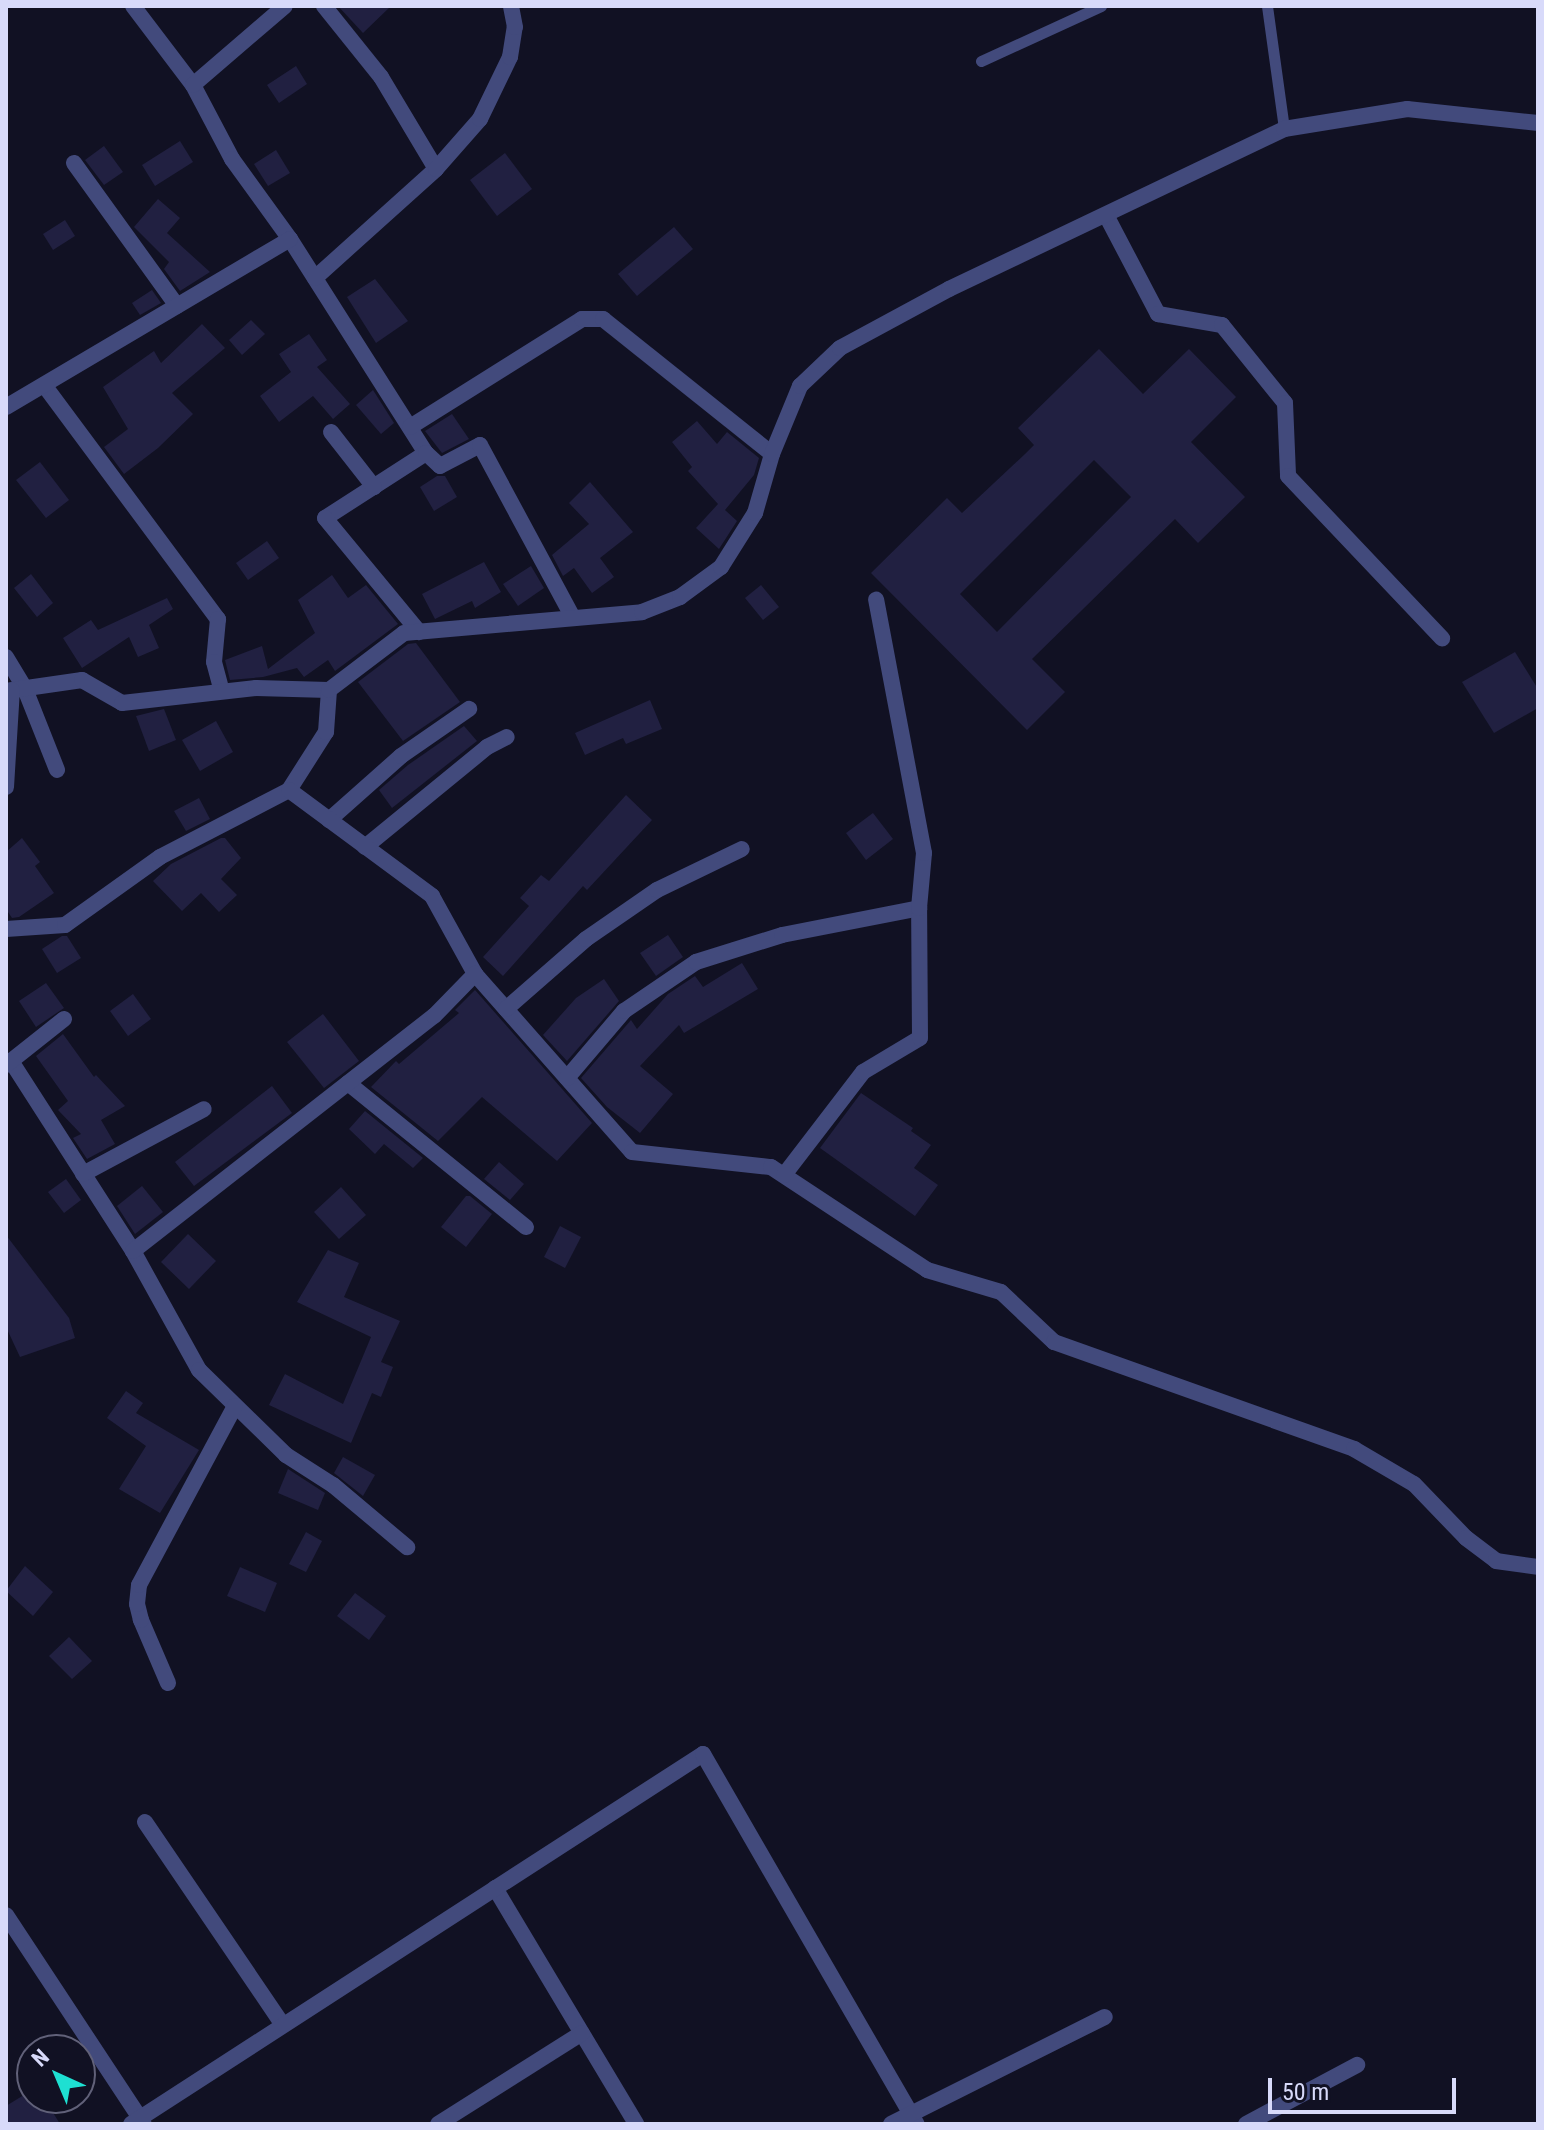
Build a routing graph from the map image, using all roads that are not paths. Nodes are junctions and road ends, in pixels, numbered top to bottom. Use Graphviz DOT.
graph roads {
  1 [pos="133,6"];
  2 [pos="285,6"];
  3 [pos="324,6"];
  4 [pos="511,6"];
  5 [pos="1101,6"];
  6 [pos="1267,6"];
  7 [pos="981,61"];
  8 [pos="193,85"];
  9 [pos="1538,123"];
  10 [pos="1284,129"];
  11 [pos="74,163"];
  12 [pos="436,169"];
  13 [pos="1106,215"];
  14 [pos="290,239"];
  15 [pos="315,278"];
  16 [pos="177,306"];
  17 [pos="44,385"];
  18 [pos="6,407"];
  19 [pos="410,427"];
  20 [pos="331,432"];
  21 [pos="426,453"];
  22 [pos="772,454"];
  23 [pos="374,487"];
  24 [pos="876,600"];
  25 [pos="572,616"];
  26 [pos="419,632"];
  27 [pos="1442,638"];
  28 [pos="6,657"];
  29 [pos="14,690"];
  30 [pos="329,690"];
  31 [pos="222,691"];
  32 [pos="469,709"];
  33 [pos="507,737"];
  34 [pos="57,770"];
  35 [pos="6,787"];
  36 [pos="289,790"];
  37 [pos="329,820"];
  38 [pos="365,847"];
  39 [pos="742,849"];
  40 [pos="919,908"];
  41 [pos="6,929"];
  42 [pos="475,974"];
  43 [pos="506,1009"];
  44 [pos="64,1019"];
  45 [pos="8,1063"];
  46 [pos="567,1078"];
  47 [pos="348,1083"];
  48 [pos="204,1109"];
  49 [pos="83,1174"];
  50 [pos="784,1175"];
  51 [pos="526,1227"];
  52 [pos="133,1251"];
  53 [pos="235,1406"];
  54 [pos="407,1547"];
  55 [pos="1538,1567"];
  56 [pos="168,1683"];
  57 [pos="145,1822"];
  58 [pos="495,1888"];
  59 [pos="6,1915"];
  60 [pos="1105,2017"];
  61 [pos="283,2025"];
  62 [pos="582,2033"];
  63 [pos="1357,2065"];
  64 [pos="914,2118"];
  65 [pos="138,2122"];
  66 [pos="438,2124"];
  67 [pos="636,2124"];
  68 [pos="891,2124"];
  69 [pos="1246,2124"];
  1 -- 8 [label="street"];
  2 -- 8 [label="street"];
  3 -- 12 [label="street"];
  4 -- 12 [label="street"];
  5 -- 7 [label="lane"];
  6 -- 10 [label="lane"];
  8 -- 14 [label="street"];
  9 -- 10 [label="street"];
  10 -- 13 [label="street"];
  11 -- 16 [label="street"];
  12 -- 15 [label="street"];
  13 -- 22 [label="street"];
  13 -- 27 [label="street"];
  14 -- 15 [label="street"];
  14 -- 16 [label="street"];
  15 -- 19 [label="street"];
  16 -- 17 [label="street"];
  17 -- 18 [label="street"];
  17 -- 31 [label="street"];
  19 -- 21 [label="street"];
  19 -- 22 [label="street"];
  20 -- 23 [label="street"];
  21 -- 23 [label="street"];
  21 -- 25 [label="street"];
  22 -- 25 [label="street"];
  23 -- 26 [label="street"];
  24 -- 40 [label="street"];
  25 -- 26 [label="street"];
  26 -- 30 [label="street"];
  28 -- 29 [label="street"];
  29 -- 31 [label="street"];
  29 -- 34 [label="street"];
  29 -- 35 [label="street"];
  30 -- 31 [label="street"];
  30 -- 36 [label="street"];
  32 -- 37 [label="street"];
  33 -- 38 [label="street"];
  36 -- 37 [label="street"];
  36 -- 41 [label="street"];
  37 -- 38 [label="street"];
  38 -- 42 [label="street"];
  39 -- 43 [label="street"];
  40 -- 46 [label="street"];
  40 -- 50 [label="street"];
  42 -- 43 [label="street"];
  42 -- 47 [label="street"];
  43 -- 46 [label="street"];
  44 -- 45 [label="street"];
  45 -- 49 [label="street"];
  46 -- 50 [label="street"];
  47 -- 51 [label="street"];
  47 -- 52 [label="street"];
  48 -- 49 [label="street"];
  49 -- 52 [label="street"];
  50 -- 55 [label="street"];
  52 -- 53 [label="street"];
  53 -- 54 [label="street"];
  53 -- 56 [label="street"];
  57 -- 61 [label="street"];
  58 -- 61 [label="street"];
  58 -- 62 [label="street"];
  58 -- 64 [label="street"];
  59 -- 65 [label="street"];
  60 -- 64 [label="street"];
  61 -- 65 [label="street"];
  62 -- 66 [label="street"];
  62 -- 67 [label="street"];
  63 -- 69 [label="street"];
  64 -- 68 [label="street"];
}
